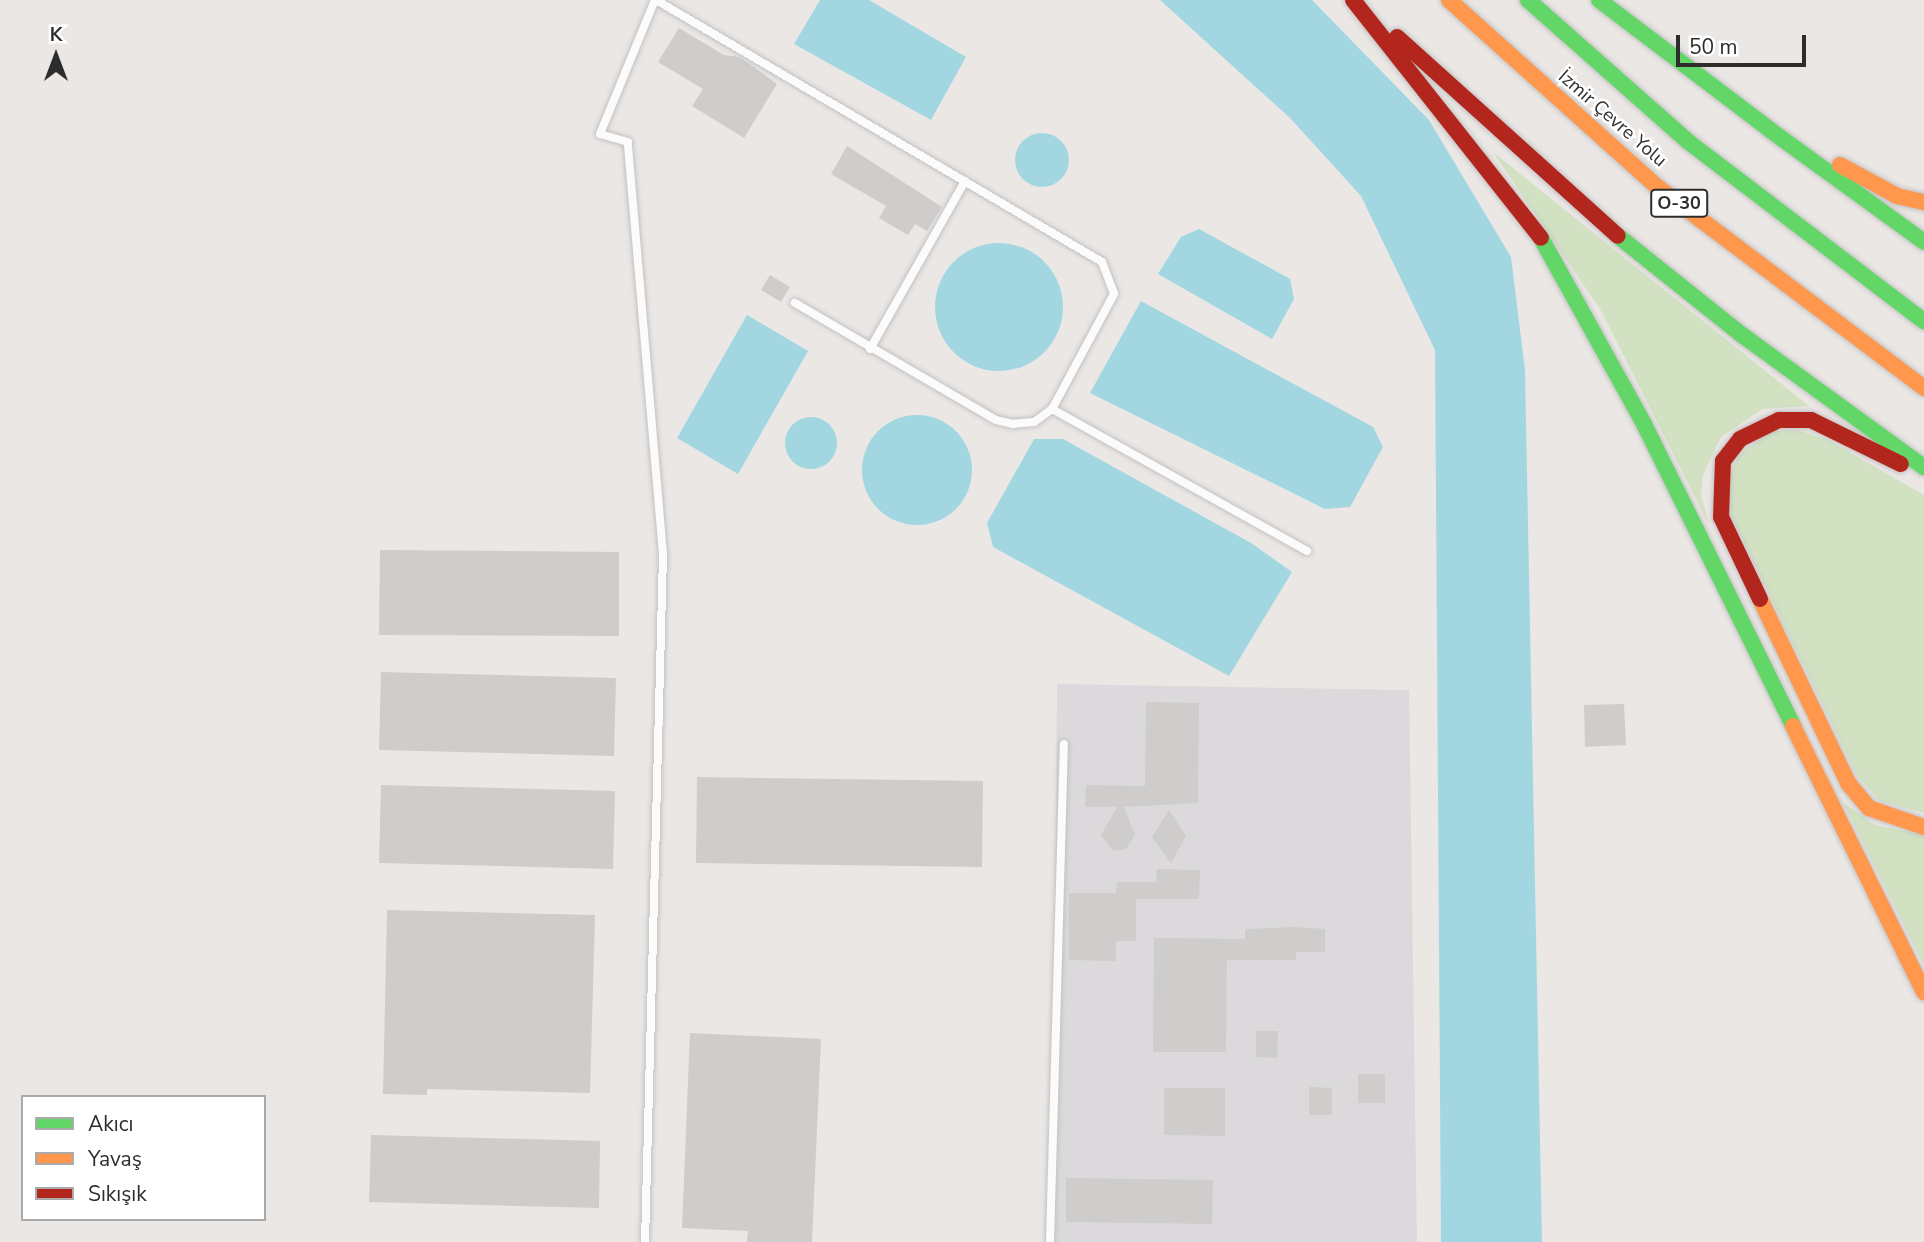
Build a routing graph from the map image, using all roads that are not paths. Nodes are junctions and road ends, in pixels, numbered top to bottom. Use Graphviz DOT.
graph roads {
  1 [pos="655,0"];
  2 [pos="1353,0"];
  3 [pos="1359,0"];
  4 [pos="1448,0"];
  5 [pos="1528,0"];
  6 [pos="1599,0"];
  7 [pos="1770,130"];
  8 [pos="965,181"];
  9 [pos="1924,202"];
  10 [pos="1924,242"];
  11 [pos="795,303"];
  12 [pos="1924,321"];
  13 [pos="870,349"];
  14 [pos="1924,388"];
  15 [pos="1052,409"];
  16 [pos="1924,467"];
  17 [pos="1924,476"];
  18 [pos="1307,551"];
  19 [pos="1064,744"];
  20 [pos="1924,827"];
  21 [pos="1924,992"];
  22 [pos="645,1242"];
  23 [pos="1050,1242"];
  1 -- 8 [label="lane"];
  1 -- 22 [label="lane"];
  2 -- 21 [label="main road"];
  3 -- 16 [label="main road"];
  4 -- 14 [label="main road, İzmir Çevre Yolu / O-30"];
  5 -- 12 [label="main road, İzmir Çevre Yolu / O-30"];
  6 -- 7 [label="main road"];
  7 -- 9 [label="main road"];
  7 -- 10 [label="main road"];
  8 -- 13 [label="lane"];
  8 -- 15 [label="lane"];
  11 -- 13 [label="lane"];
  13 -- 15 [label="lane"];
  15 -- 18 [label="lane"];
  17 -- 20 [label="main road"];
  19 -- 23 [label="lane"];
}
